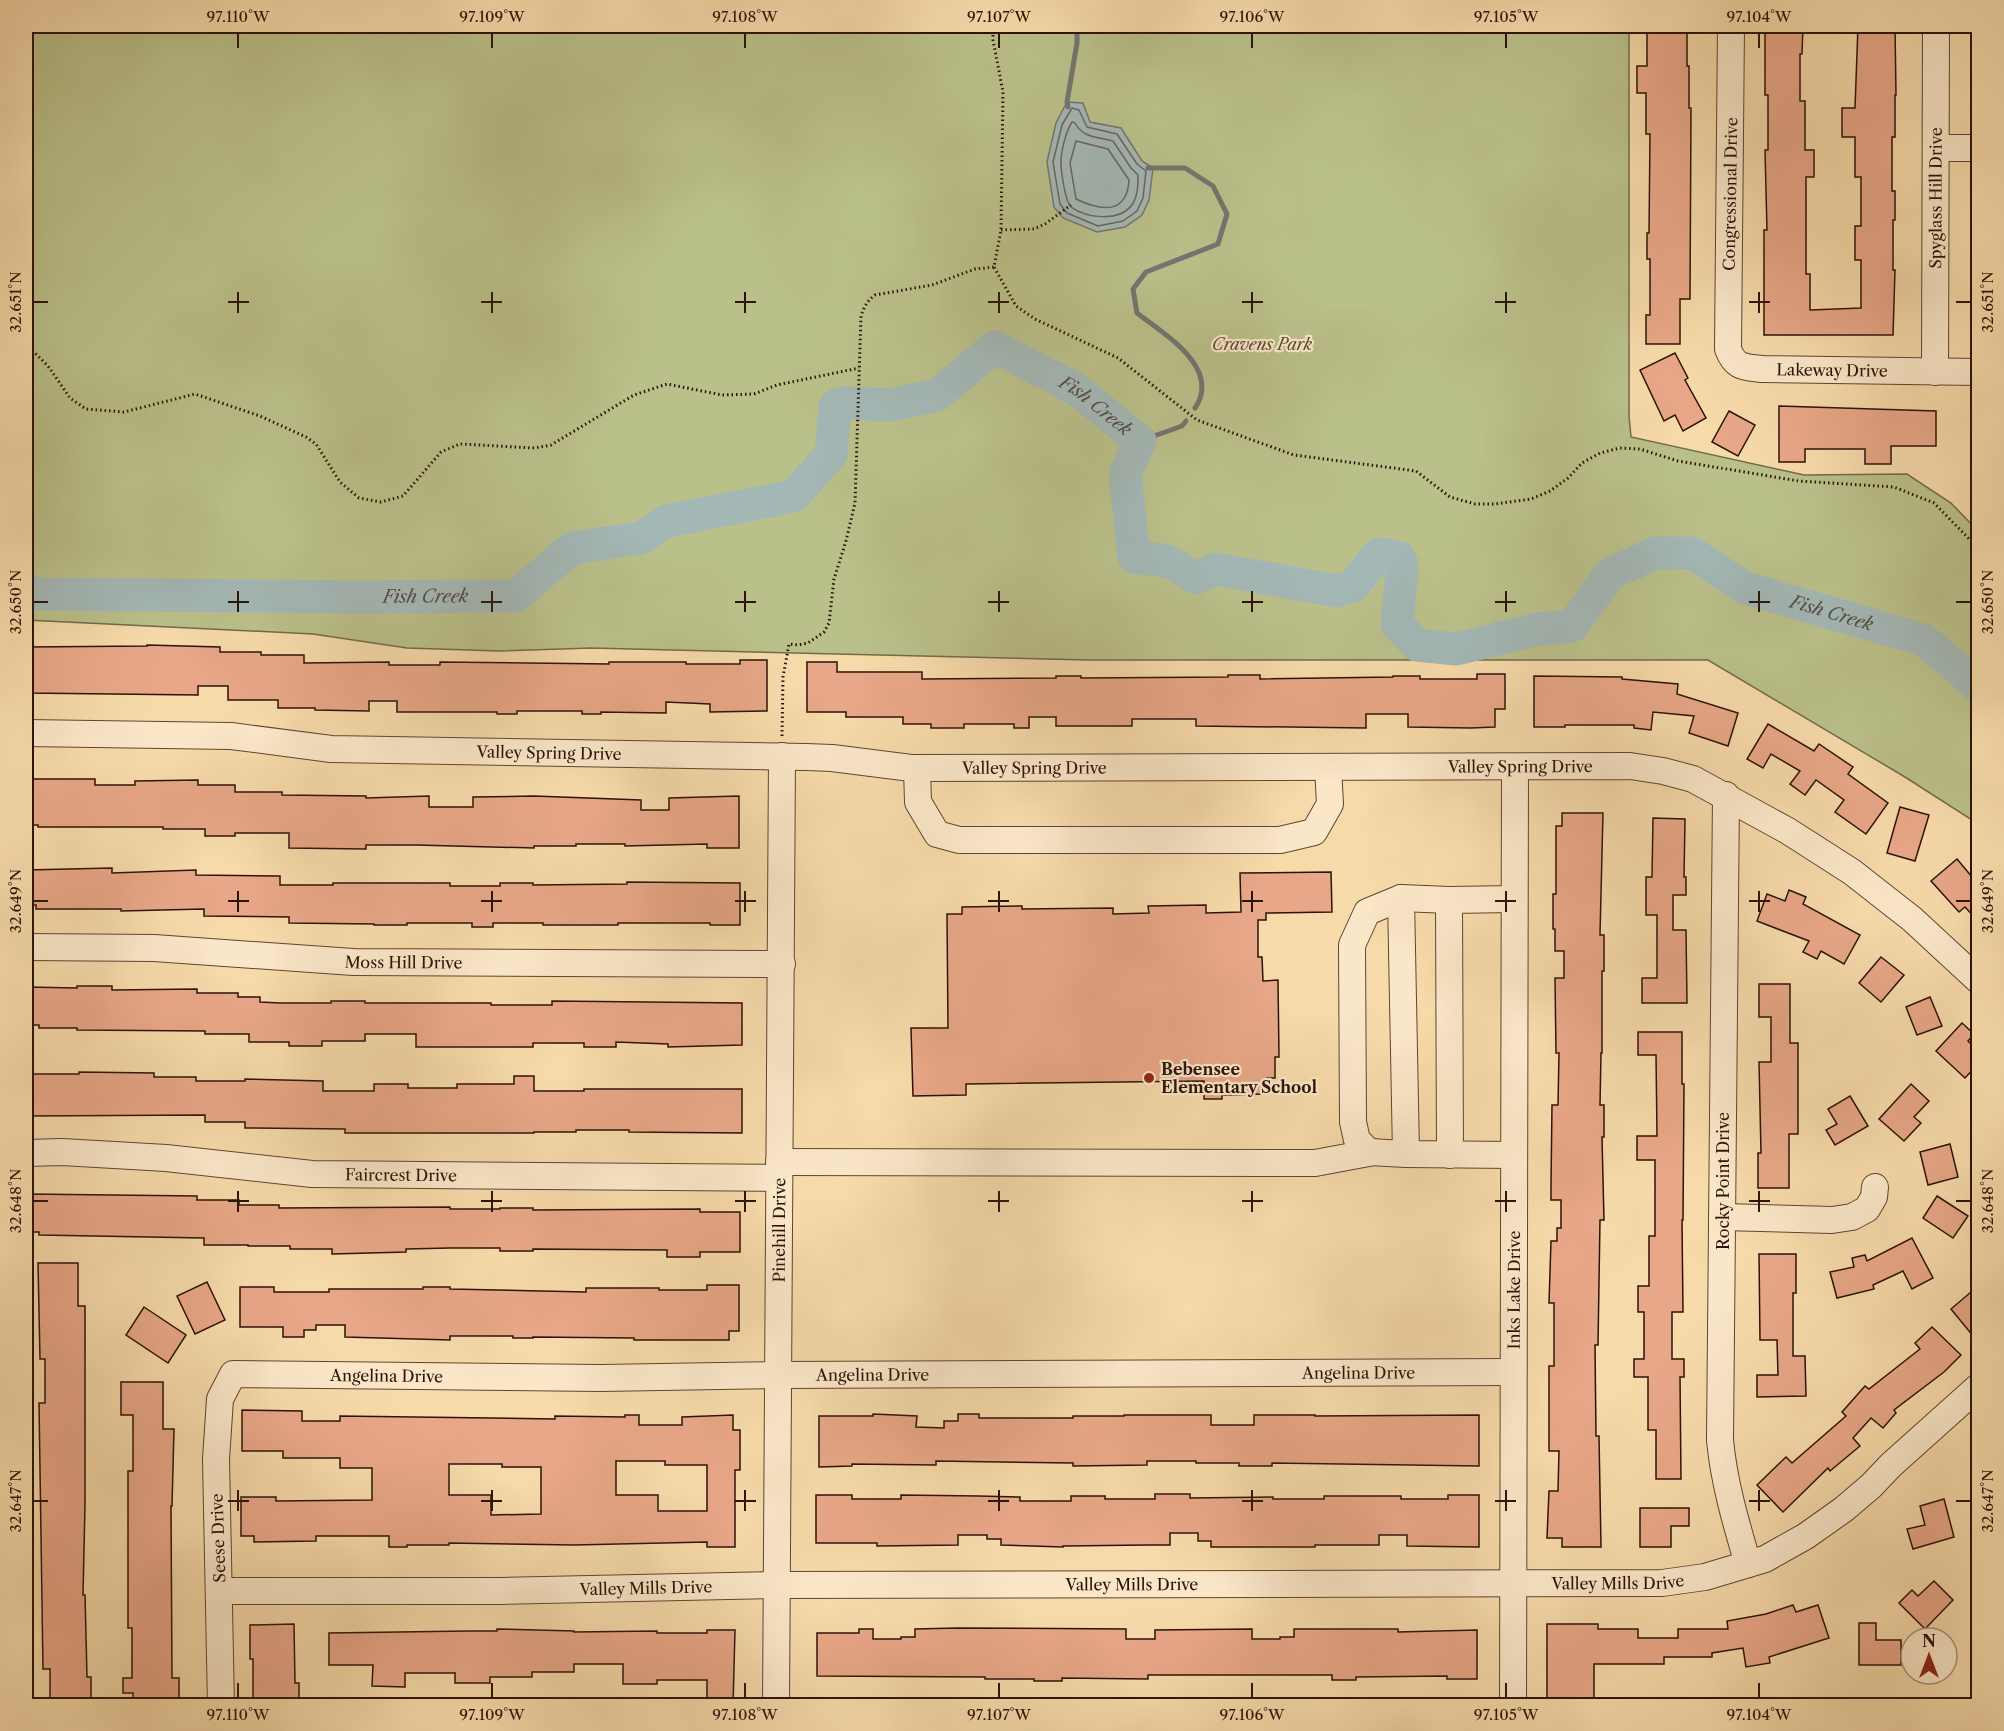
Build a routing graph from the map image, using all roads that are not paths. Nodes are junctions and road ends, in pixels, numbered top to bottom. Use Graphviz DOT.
graph roads {
  1 [pos="1731,26"];
  2 [pos="1936,26"];
  3 [pos="1936,148"];
  4 [pos="1978,148"];
  5 [pos="1733,361"];
  6 [pos="1935,372"];
  7 [pos="1978,372"];
  8 [pos="26,733"];
  9 [pos="782,756"];
  10 [pos="1328,767"];
  11 [pos="1515,767"];
  12 [pos="916,768"];
  13 [pos="1726,795"];
  14 [pos="1401,898"];
  15 [pos="1514,899"];
  16 [pos="1449,900"];
  17 [pos="26,947"];
  18 [pos="782,964"];
  19 [pos="1978,980"];
  20 [pos="1374,1152"];
  21 [pos="26,1153"];
  22 [pos="1406,1154"];
  23 [pos="1450,1155"];
  24 [pos="1514,1155"];
  25 [pos="779,1170"];
  26 [pos="1875,1187"];
  27 [pos="1722,1218"];
  28 [pos="1513,1372"];
  29 [pos="233,1374"];
  30 [pos="779,1375"];
  31 [pos="1978,1387"];
  32 [pos="1748,1564"];
  33 [pos="1513,1583"];
  34 [pos="777,1585"];
  35 [pos="220,1591"];
  36 [pos="221,1706"];
  37 [pos="776,1706"];
  38 [pos="1513,1706"];
  1 -- 5 [label="street, Congressional Drive"];
  2 -- 3 [label="street, Spyglass Hill Drive"];
  3 -- 4 [label="street"];
  3 -- 6 [label="street, Spyglass Hill Drive"];
  5 -- 6 [label="street, Lakeway Drive"];
  6 -- 7 [label="street, Lakeway Drive"];
  8 -- 9 [label="street, Valley Spring Drive"];
  9 -- 12 [label="street, Valley Spring Drive"];
  9 -- 18 [label="street, Pinehill Drive"];
  10 -- 11 [label="street, Valley Spring Drive"];
  10 -- 12 [label="street, Valley Spring Drive"];
  10 -- 12 [label="street"];
  11 -- 13 [label="street, Valley Spring Drive"];
  11 -- 15 [label="street, Inks Lake Drive"];
  13 -- 19 [label="street, Valley Spring Drive"];
  13 -- 27 [label="street, Rocky Point Drive"];
  14 -- 16 [label="street"];
  14 -- 20 [label="street"];
  14 -- 22 [label="street"];
  15 -- 16 [label="street"];
  15 -- 24 [label="street, Inks Lake Drive"];
  16 -- 23 [label="street"];
  17 -- 18 [label="street, Moss Hill Drive"];
  18 -- 25 [label="street, Pinehill Drive"];
  20 -- 22 [label="street, Faircrest Drive"];
  20 -- 25 [label="street, Faircrest Drive"];
  21 -- 25 [label="street, Faircrest Drive"];
  22 -- 23 [label="street, Faircrest Drive"];
  23 -- 24 [label="street, Faircrest Drive"];
  24 -- 28 [label="street, Inks Lake Drive"];
  25 -- 30 [label="street, Pinehill Drive"];
  26 -- 27 [label="street"];
  27 -- 32 [label="street, Rocky Point Drive"];
  28 -- 30 [label="street, Angelina Drive"];
  28 -- 33 [label="street, Inks Lake Drive"];
  29 -- 30 [label="street, Angelina Drive"];
  29 -- 35 [label="street, Seese Drive"];
  30 -- 34 [label="street, Pinehill Drive"];
  31 -- 32 [label="street, Valley Mills Drive"];
  32 -- 33 [label="street, Valley Mills Drive"];
  33 -- 34 [label="street, Valley Mills Drive"];
  33 -- 38 [label="street, Inks Lake Drive"];
  34 -- 35 [label="street, Valley Mills Drive"];
  34 -- 37 [label="street, Pinehill Drive"];
  35 -- 36 [label="street, Seese Drive"];
}
